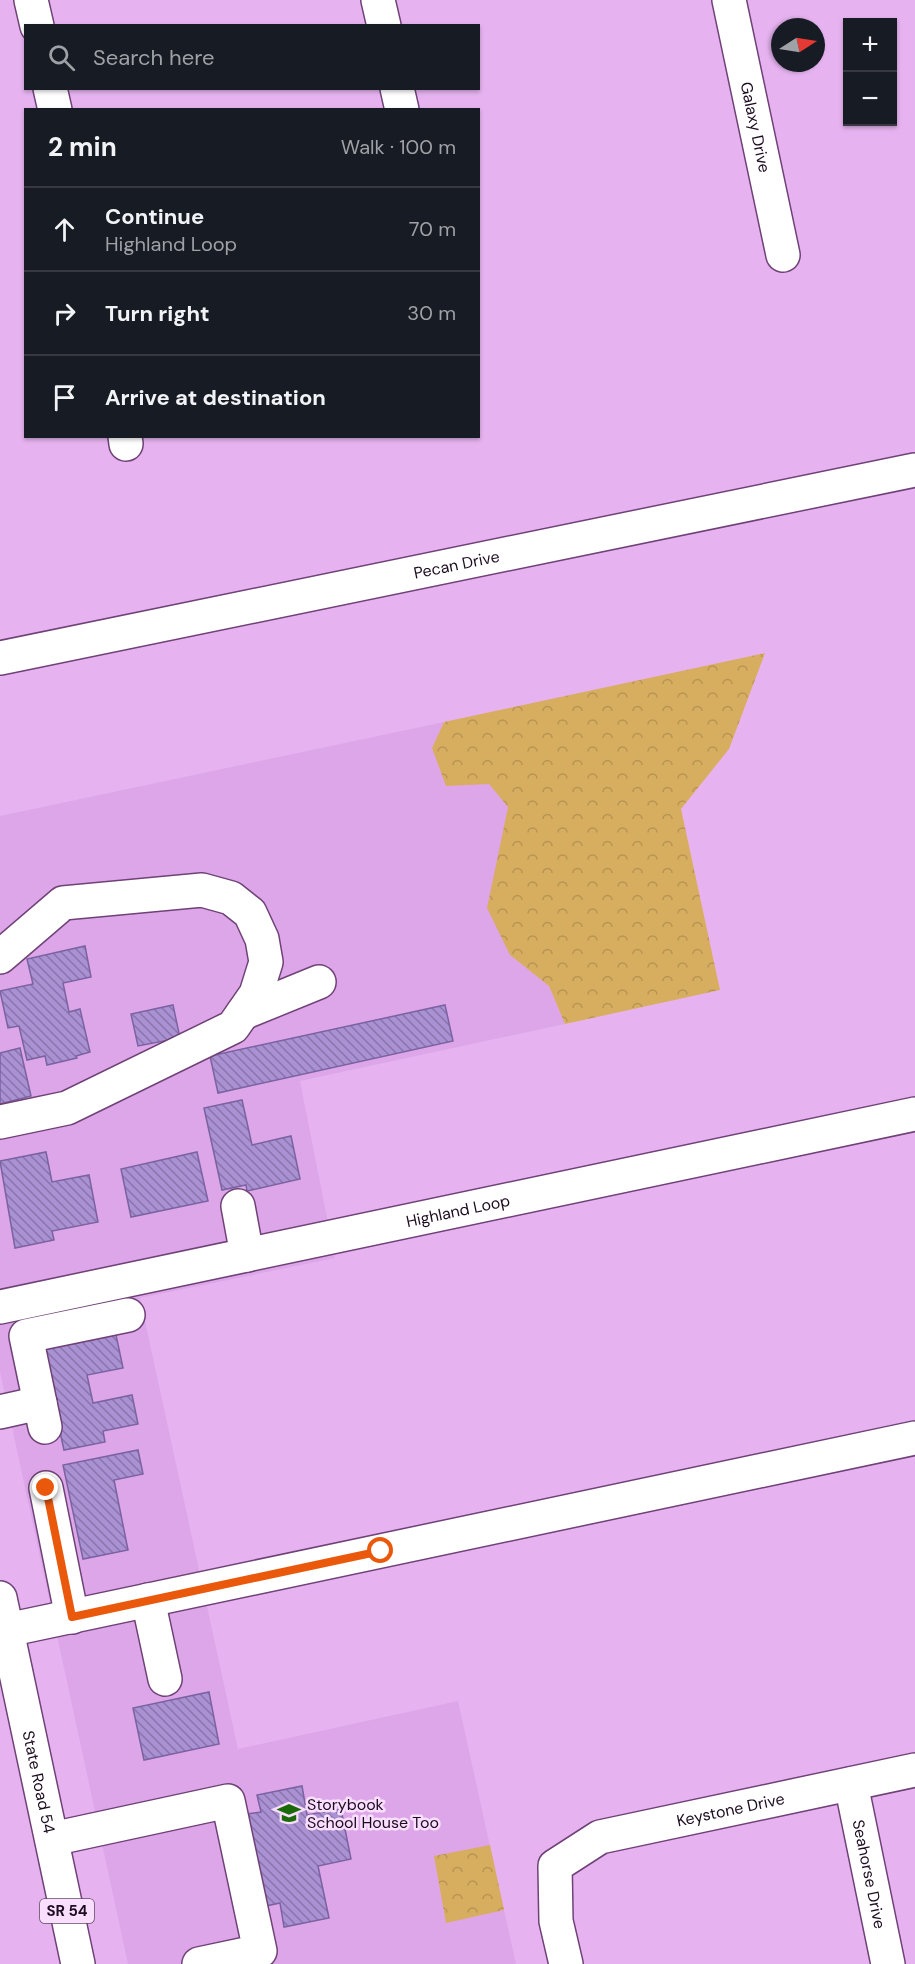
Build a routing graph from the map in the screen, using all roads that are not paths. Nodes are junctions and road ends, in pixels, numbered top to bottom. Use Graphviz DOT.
graph roads {
  1 [pos="31,0"];
  2 [pos="378,0"];
  3 [pos="729,0"];
  4 [pos="37,24"];
  5 [pos="384,24"];
  6 [pos="50,90"];
  7 [pos="397,90"];
  8 [pos="55,108"];
  9 [pos="402,108"];
  10 [pos="783,255"];
  11 [pos="915,470"];
  12 [pos="0,658"];
  13 [pos="0,957"];
  14 [pos="319,982"];
  15 [pos="243,1013"];
  16 [pos="915,1114"];
  17 [pos="0,1122"];
  18 [pos="238,1206"];
  19 [pos="247,1255"];
  20 [pos="74,1291"];
  21 [pos="0,1307"];
  22 [pos="128,1315"];
  23 [pos="81,1324"];
  24 [pos="0,1412"];
  25 [pos="915,1438"];
  26 [pos="46,1488"];
  27 [pos="0,1598"];
  28 [pos="148,1600"];
  29 [pos="72,1617"];
  30 [pos="7,1630"];
  31 [pos="165,1679"];
  32 [pos="915,1770"];
  33 [pos="851,1784"];
  34 [pos="52,1839"];
  35 [pos="78,1964"];
  36 [pos="200,1964"];
  37 [pos="566,1964"];
  38 [pos="888,1964"];
  1 -- 4 [label="street"];
  2 -- 5 [label="street"];
  3 -- 10 [label="street, Galaxy Drive"];
  6 -- 8 [label="street"];
  7 -- 9 [label="street"];
  11 -- 12 [label="street, Pecan Drive"];
  13 -- 15 [label="street"];
  14 -- 15 [label="street"];
  15 -- 17 [label="street"];
  16 -- 19 [label="street, Highland Loop"];
  18 -- 19 [label="street"];
  19 -- 20 [label="street, Highland Loop"];
  20 -- 21 [label="street, Highland Loop"];
  20 -- 23 [label="street"];
  22 -- 23 [label="street"];
  23 -- 24 [label="street"];
  25 -- 28 [label="street"];
  26 -- 29 [label="street"];
  27 -- 30 [label="street, State Road 54 / SR 54"];
  28 -- 29 [label="street"];
  28 -- 31 [label="street"];
  29 -- 30 [label="street"];
  30 -- 34 [label="street, State Road 54 / SR 54"];
  32 -- 33 [label="street, Keystone Drive"];
  33 -- 37 [label="street, Keystone Drive"];
  33 -- 38 [label="street, Seahorse Drive"];
  34 -- 35 [label="street, State Road 54 / SR 54"];
  34 -- 36 [label="street"];
}
